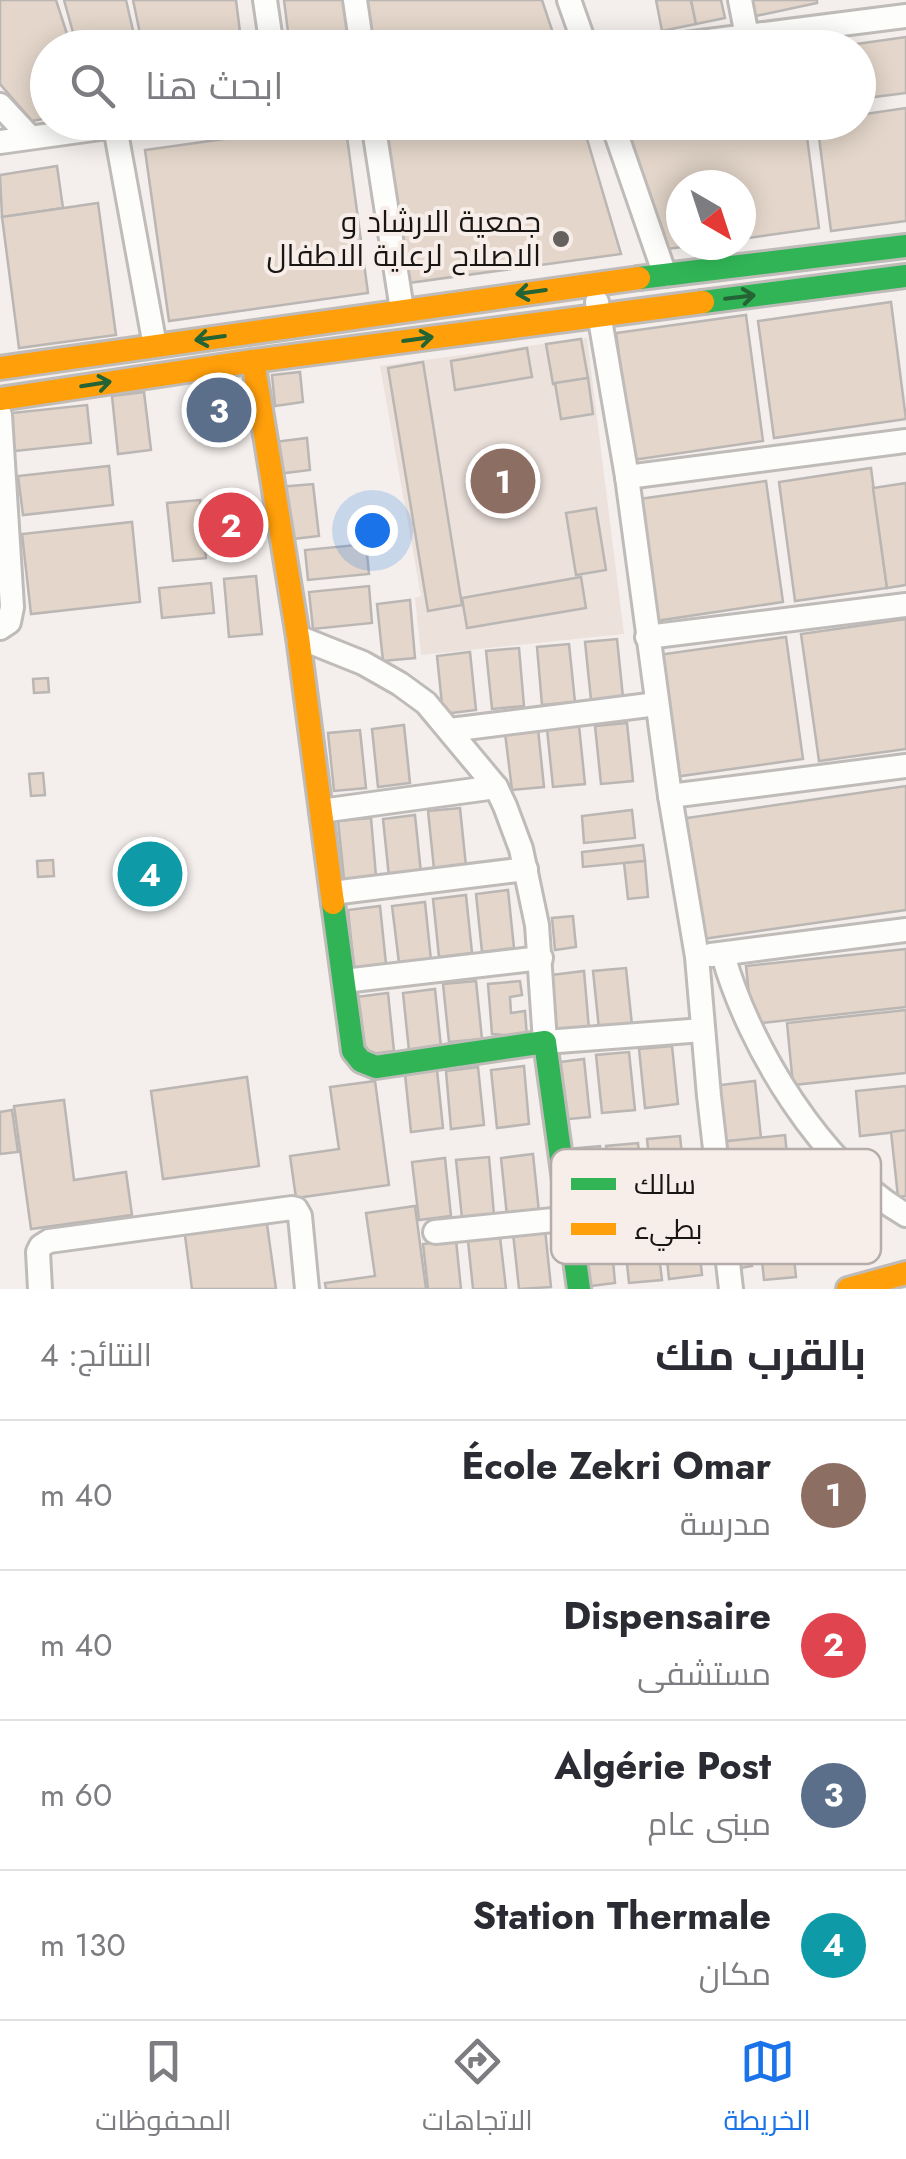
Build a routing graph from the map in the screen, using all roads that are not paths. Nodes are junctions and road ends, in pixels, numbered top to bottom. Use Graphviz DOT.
graph roads {
  1 [pos="265,0"];
  2 [pos="355,0"];
  3 [pos="569,0"];
  4 [pos="740,0"];
  5 [pos="906,16"];
  6 [pos="269,30"];
  7 [pos="359,30"];
  8 [pos="580,30"];
  9 [pos="746,30"];
  10 [pos="795,30"];
  11 [pos="0,105"];
  12 [pos="30,138"];
  13 [pos="118,140"];
  14 [pos="376,140"];
  15 [pos="618,140"];
  16 [pos="0,142"];
  17 [pos="906,246"];
  18 [pos="665,274"];
  19 [pos="906,276"];
  20 [pos="593,283"];
  21 [pos="402,310"];
  22 [pos="600,315"];
  23 [pos="155,346"];
  24 [pos="252,361"];
  25 [pos="0,368"];
  26 [pos="0,399"];
  27 [pos="0,415"];
  28 [pos="906,442"];
  29 [pos="626,477"];
  30 [pos="906,605"];
  31 [pos="0,628"];
  32 [pos="298,637"];
  33 [pos="647,637"];
  34 [pos="657,704"];
  35 [pos="450,730"];
  36 [pos="906,766"];
  37 [pos="496,786"];
  38 [pos="670,796"];
  39 [pos="322,811"];
  40 [pos="526,869"];
  41 [pos="332,894"];
  42 [pos="906,930"];
  43 [pos="723,954"];
  44 [pos="698,956"];
  45 [pos="541,958"];
  46 [pos="344,981"];
  47 [pos="703,1030"];
  48 [pos="545,1042"];
  49 [pos="560,1149"];
  50 [pos="715,1149"];
  51 [pos="831,1149"];
  52 [pos="881,1196"];
  53 [pos="906,1215"];
  54 [pos="551,1220"];
  55 [pos="435,1232"];
  56 [pos="575,1264"];
  57 [pos="727,1264"];
  58 [pos="906,1273"];
  59 [pos="40,1289"];
  60 [pos="308,1289"];
  61 [pos="578,1289"];
  62 [pos="730,1289"];
  63 [pos="848,1289"];
  1 -- 6 [label="street"];
  2 -- 7 [label="street"];
  3 -- 8 [label="street"];
  4 -- 9 [label="street"];
  5 -- 10 [label="street"];
  11 -- 12 [label="street"];
  12 -- 16 [label="street"];
  13 -- 23 [label="street"];
  14 -- 21 [label="street"];
  15 -- 18 [label="street"];
  17 -- 18 [label="street"];
  18 -- 20 [label="street"];
  22 -- 19 [label="street, one-way"];
  20 -- 21 [label="street, one-way"];
  20 -- 22 [label="street"];
  21 -- 23 [label="street, one-way"];
  24 -- 22 [label="street, one-way"];
  22 -- 29 [label="street"];
  23 -- 25 [label="street"];
  26 -- 24 [label="street, one-way"];
  24 -- 32 [label="street"];
  27 -- 31 [label="street"];
  28 -- 29 [label="street"];
  29 -- 33 [label="street"];
  30 -- 33 [label="street"];
  32 -- 35 [label="street"];
  32 -- 39 [label="street"];
  33 -- 34 [label="street"];
  34 -- 35 [label="street"];
  34 -- 38 [label="street"];
  35 -- 37 [label="street"];
  36 -- 38 [label="street"];
  37 -- 39 [label="street"];
  37 -- 40 [label="street"];
  38 -- 44 [label="street"];
  39 -- 41 [label="street"];
  40 -- 41 [label="street"];
  40 -- 45 [label="street"];
  41 -- 46 [label="street"];
  42 -- 43 [label="street"];
  43 -- 44 [label="street"];
  43 -- 51 [label="street"];
  44 -- 47 [label="street"];
  45 -- 46 [label="street"];
  45 -- 48 [label="street"];
  46 -- 48 [label="street"];
  47 -- 48 [label="street"];
  47 -- 50 [label="street"];
  48 -- 49 [label="street"];
  52 -- 53 [label="street"];
  54 -- 55 [label="street"];
  56 -- 61 [label="street"];
  57 -- 62 [label="street"];
  58 -- 63 [label="street"];
  59 -- 60 [label="street"];
}
